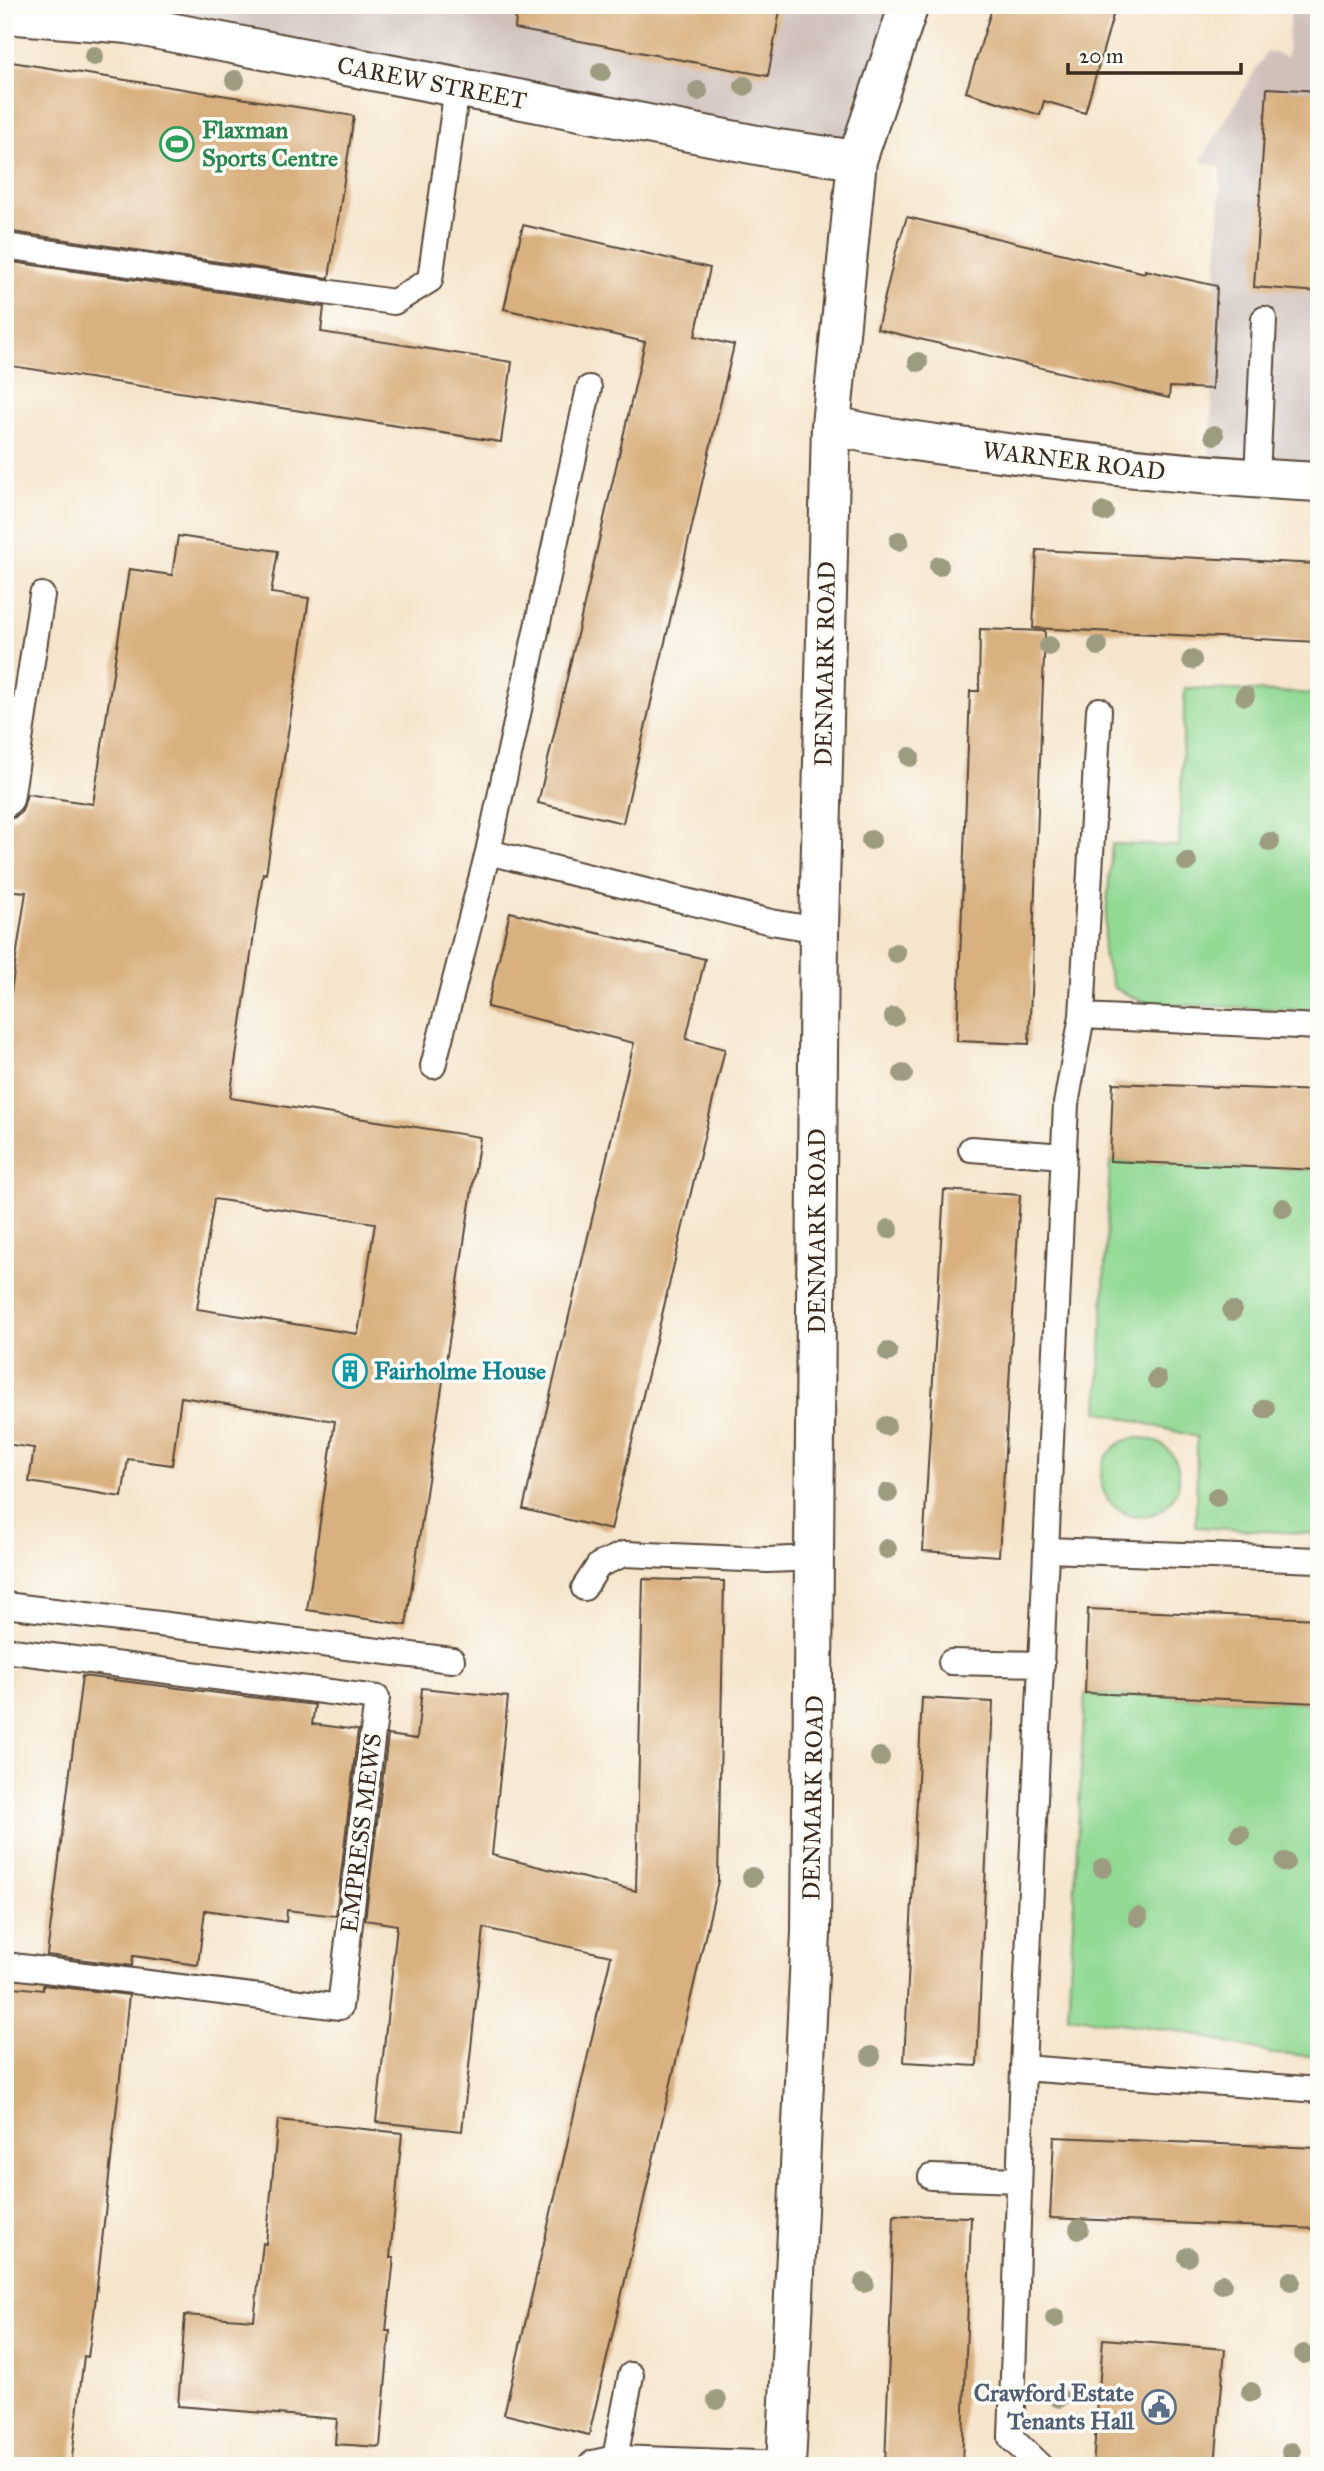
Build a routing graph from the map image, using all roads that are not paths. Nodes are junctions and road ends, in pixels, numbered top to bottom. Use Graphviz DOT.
graph roads {
  1 [pos="909,5"];
  2 [pos="5,14"];
  3 [pos="134,15"];
  4 [pos="457,88"];
  5 [pos="857,160"];
  6 [pos="5,246"];
  7 [pos="1264,319"];
  8 [pos="589,388"];
  9 [pos="831,425"];
  10 [pos="1257,479"];
  11 [pos="1319,482"];
  12 [pos="42,595"];
  13 [pos="1099,710"];
  14 [pos="5,806"];
  15 [pos="488,852"];
  16 [pos="819,930"];
  17 [pos="1082,1016"];
  18 [pos="1319,1027"];
  19 [pos="433,1066"];
  20 [pos="971,1149"];
  21 [pos="1064,1156"];
  22 [pos="1047,1550"];
  23 [pos="816,1559"];
  24 [pos="1319,1560"];
  25 [pos="584,1588"];
  26 [pos="5,1605"];
  27 [pos="5,1650"];
  28 [pos="452,1660"];
  29 [pos="951,1662"];
  30 [pos="1042,1664"];
  31 [pos="5,1965"];
  32 [pos="1023,2068"];
  33 [pos="1319,2090"];
  34 [pos="931,2177"];
  35 [pos="1019,2179"];
  36 [pos="631,2375"];
  37 [pos="615,2458"];
  38 [pos="786,2465"];
  39 [pos="590,2466"];
  40 [pos="1040,2466"];
  1 -- 5 [label="street, DENMARK ROAD"];
  2 -- 3 [label="street, CAREW STREET"];
  3 -- 4 [label="street, CAREW STREET"];
  4 -- 5 [label="street, CAREW STREET"];
  4 -- 6 [label="lane"];
  5 -- 9 [label="street, DENMARK ROAD"];
  7 -- 10 [label="lane"];
  8 -- 15 [label="lane"];
  9 -- 10 [label="street, WARNER ROAD"];
  9 -- 16 [label="street, DENMARK ROAD"];
  10 -- 11 [label="street, WARNER ROAD"];
  12 -- 14 [label="lane"];
  13 -- 17 [label="lane"];
  15 -- 16 [label="lane"];
  15 -- 19 [label="lane"];
  16 -- 23 [label="street, DENMARK ROAD"];
  17 -- 18 [label="lane"];
  17 -- 21 [label="lane"];
  20 -- 21 [label="lane"];
  21 -- 22 [label="lane"];
  22 -- 24 [label="lane"];
  22 -- 30 [label="lane"];
  23 -- 25 [label="lane"];
  23 -- 38 [label="street, DENMARK ROAD"];
  26 -- 28 [label="lane"];
  27 -- 31 [label="lane, EMPRESS MEWS"];
  29 -- 30 [label="lane"];
  30 -- 32 [label="lane"];
  32 -- 33 [label="lane"];
  32 -- 35 [label="lane"];
  34 -- 35 [label="lane"];
  35 -- 40 [label="lane"];
  36 -- 37 [label="lane"];
  37 -- 38 [label="lane"];
  37 -- 39 [label="lane"];
}
